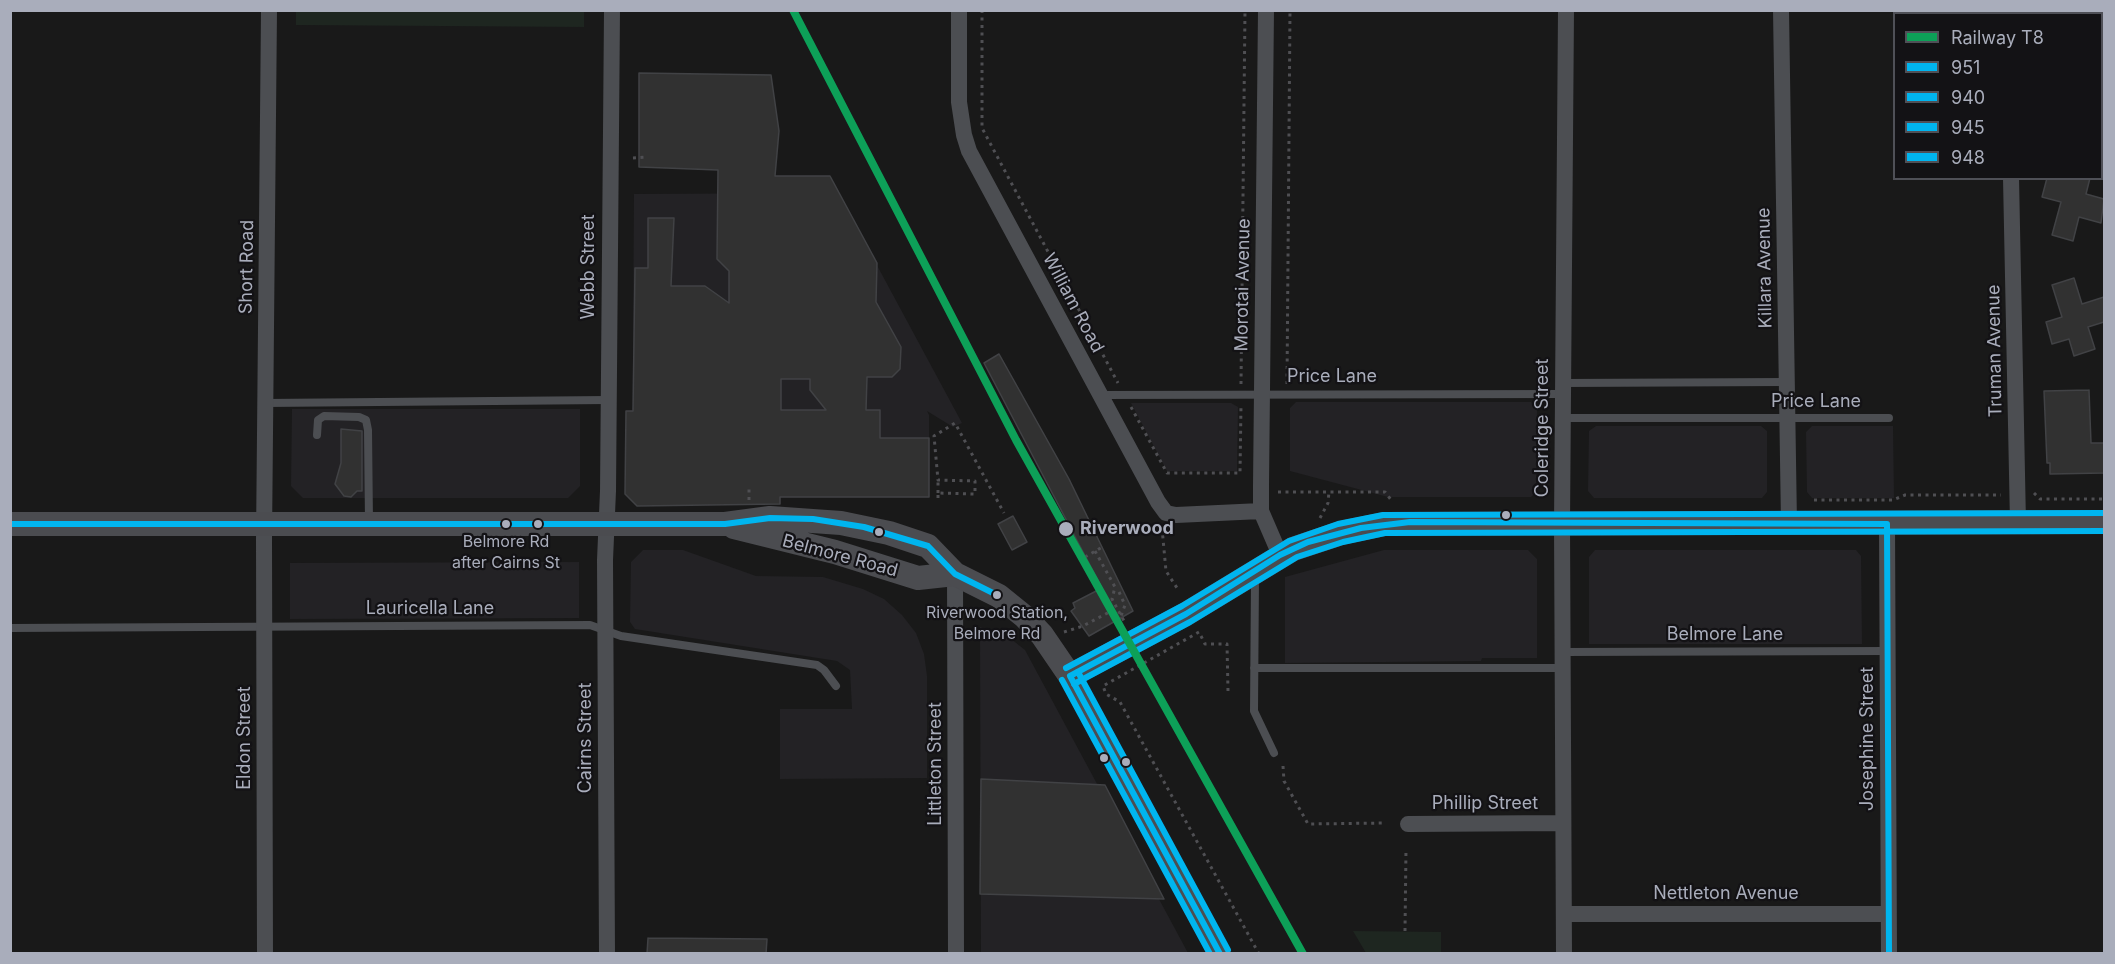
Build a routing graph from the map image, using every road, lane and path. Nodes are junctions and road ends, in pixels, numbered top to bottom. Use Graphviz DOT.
graph roads {
  1 [pos="269,10"];
  2 [pos="612,10"];
  3 [pos="959,10"];
  4 [pos="982,10"];
  5 [pos="1245,10"];
  6 [pos="1266,10"];
  7 [pos="1290,10"];
  8 [pos="1566,10"];
  9 [pos="1781,10"];
  10 [pos="633,158"];
  11 [pos="647,158"];
  12 [pos="2011,180"];
  13 [pos="1786,382"];
  14 [pos="1287,388"];
  15 [pos="1563,388"];
  16 [pos="1241,394"];
  17 [pos="1261,394"];
  18 [pos="1100,395"];
  19 [pos="1125,395"];
  20 [pos="608,400"];
  21 [pos="265,403"];
  22 [pos="1563,418"];
  23 [pos="1787,418"];
  24 [pos="1889,418"];
  25 [pos="316,435"];
  26 [pos="938,480"];
  27 [pos="749,487"];
  28 [pos="1329,491"];
  29 [pos="1284,492"];
  30 [pos="2002,495"];
  31 [pos="2034,495"];
  32 [pos="2104,499"];
  33 [pos="1812,500"];
  34 [pos="1392,501"];
  35 [pos="749,502"];
  36 [pos="1262,511"];
  37 [pos="1004,513"];
  38 [pos="1166,513"];
  39 [pos="1320,519"];
  40 [pos="2104,522"];
  41 [pos="264,523"];
  42 [pos="369,523"];
  43 [pos="607,523"];
  44 [pos="2018,523"];
  45 [pos="10,524"];
  46 [pos="726,524"];
  47 [pos="1562,524"];
  48 [pos="1789,524"];
  49 [pos="1887,524"];
  50 [pos="1104,546"];
  51 [pos="1095,551"];
  52 [pos="1280,555"];
  53 [pos="1085,557"];
  54 [pos="1255,571"];
  55 [pos="955,574"];
  56 [pos="1125,589"];
  57 [pos="1119,592"];
  58 [pos="1108,599"];
  59 [pos="1117,608"];
  60 [pos="1185,614"];
  61 [pos="1121,616"];
  62 [pos="1124,621"];
  63 [pos="264,627"];
  64 [pos="10,628"];
  65 [pos="605,631"];
  66 [pos="1063,632"];
  67 [pos="1888,651"];
  68 [pos="1563,660"];
  69 [pos="1254,668"];
  70 [pos="1070,676"];
  71 [pos="836,686"];
  72 [pos="1228,691"];
  73 [pos="1275,753"];
  74 [pos="1283,766"];
  75 [pos="1563,823"];
  76 [pos="1384,824"];
  77 [pos="1408,824"];
  78 [pos="1406,849"];
  79 [pos="1564,914"];
  80 [pos="1888,914"];
  81 [pos="1405,931"];
  82 [pos="265,954"];
  83 [pos="607,954"];
  84 [pos="956,954"];
  85 [pos="1220,954"];
  86 [pos="1260,954"];
  87 [pos="1564,954"];
  88 [pos="1889,954"];
  1 -- 21 [label="street, Short Road"];
  2 -- 20 [label="street, Webb Street"];
  3 -- 18 [label="street, William Road"];
  4 -- 19 [label="path"];
  5 -- 16 [label="path"];
  6 -- 17 [label="street, Morotai Avenue"];
  7 -- 14 [label="path"];
  8 -- 15 [label="street, Coleridge Street"];
  9 -- 13 [label="street, Killara Avenue"];
  10 -- 11 [label="path"];
  12 -- 44 [label="street, Truman Avenue"];
  13 -- 15 [label="lane, Price Lane"];
  13 -- 23 [label="street, Killara Avenue"];
  15 -- 17 [label="lane, Price Lane"];
  15 -- 22 [label="street, Coleridge Street"];
  16 -- 17 [label="lane, Price Lane"];
  16 -- 19 [label="lane, Price Lane"];
  16 -- 19 [label="path"];
  17 -- 36 [label="street, Morotai Avenue"];
  18 -- 19 [label="lane, Price Lane"];
  18 -- 38 [label="street, William Road"];
  20 -- 21 [label="lane"];
  20 -- 43 [label="street, Webb Street"];
  21 -- 41 [label="street, Short Road"];
  22 -- 23 [label="lane, Price Lane"];
  22 -- 47 [label="street, Coleridge Street"];
  23 -- 24 [label="lane, Price Lane"];
  23 -- 48 [label="street, Killara Avenue"];
  25 -- 42 [label="lane"];
  26 -- 26 [label="path"];
  26 -- 37 [label="path"];
  27 -- 35 [label="path"];
  28 -- 29 [label="path"];
  28 -- 34 [label="path"];
  28 -- 39 [label="path"];
  30 -- 33 [label="path"];
  31 -- 32 [label="path"];
  36 -- 38 [label="street"];
  36 -- 52 [label="street, Morotai Avenue"];
  38 -- 60 [label="path"];
  40 -- 44 [label="main road"];
  41 -- 42 [label="main road, Belmore Road"];
  41 -- 45 [label="main road, Belmore Road"];
  41 -- 63 [label="street, Eldon Street"];
  42 -- 43 [label="main road, Belmore Road"];
  43 -- 46 [label="main road, Belmore Road"];
  43 -- 65 [label="street, Cairns Street"];
  44 -- 49 [label="main road"];
  46 -- 55 [label="main road, Belmore Road"];
  46 -- 55 [label="main road, Belmore Road"];
  47 -- 48 [label="main road"];
  47 -- 52 [label="main road"];
  47 -- 68 [label="street, Coleridge Street"];
  48 -- 49 [label="main road"];
  49 -- 67 [label="street, Josephine Street"];
  50 -- 51 [label="path"];
  51 -- 53 [label="path"];
  51 -- 59 [label="path"];
  52 -- 54 [label="main road"];
  54 -- 60 [label="main road"];
  54 -- 69 [label="lane"];
  55 -- 70 [label="main road, Belmore Road"];
  55 -- 84 [label="street, Littleton Street"];
  56 -- 57 [label="path"];
  57 -- 58 [label="path"];
  57 -- 61 [label="path"];
  59 -- 61 [label="path"];
  59 -- 66 [label="path"];
  60 -- 70 [label="main road"];
  60 -- 72 [label="path"];
  60 -- 86 [label="path"];
  61 -- 62 [label="path"];
  63 -- 64 [label="lane, Lauricella Lane"];
  63 -- 65 [label="lane, Lauricella Lane"];
  63 -- 82 [label="street, Eldon Street"];
  65 -- 71 [label="lane, Lauricella Lane"];
  65 -- 83 [label="street, Cairns Street"];
  67 -- 68 [label="lane, Belmore Lane"];
  67 -- 80 [label="street, Josephine Street"];
  68 -- 69 [label="lane, Belmore Lane"];
  68 -- 75 [label="street, Coleridge Street"];
  69 -- 73 [label="lane"];
  70 -- 85 [label="street"];
  74 -- 76 [label="path"];
  75 -- 77 [label="street, Phillip Street"];
  75 -- 79 [label="street, Coleridge Street"];
  78 -- 81 [label="path"];
  79 -- 80 [label="street, Nettleton Avenue"];
  79 -- 87 [label="street, Coleridge Street"];
  80 -- 88 [label="street, Josephine Street"];
}
